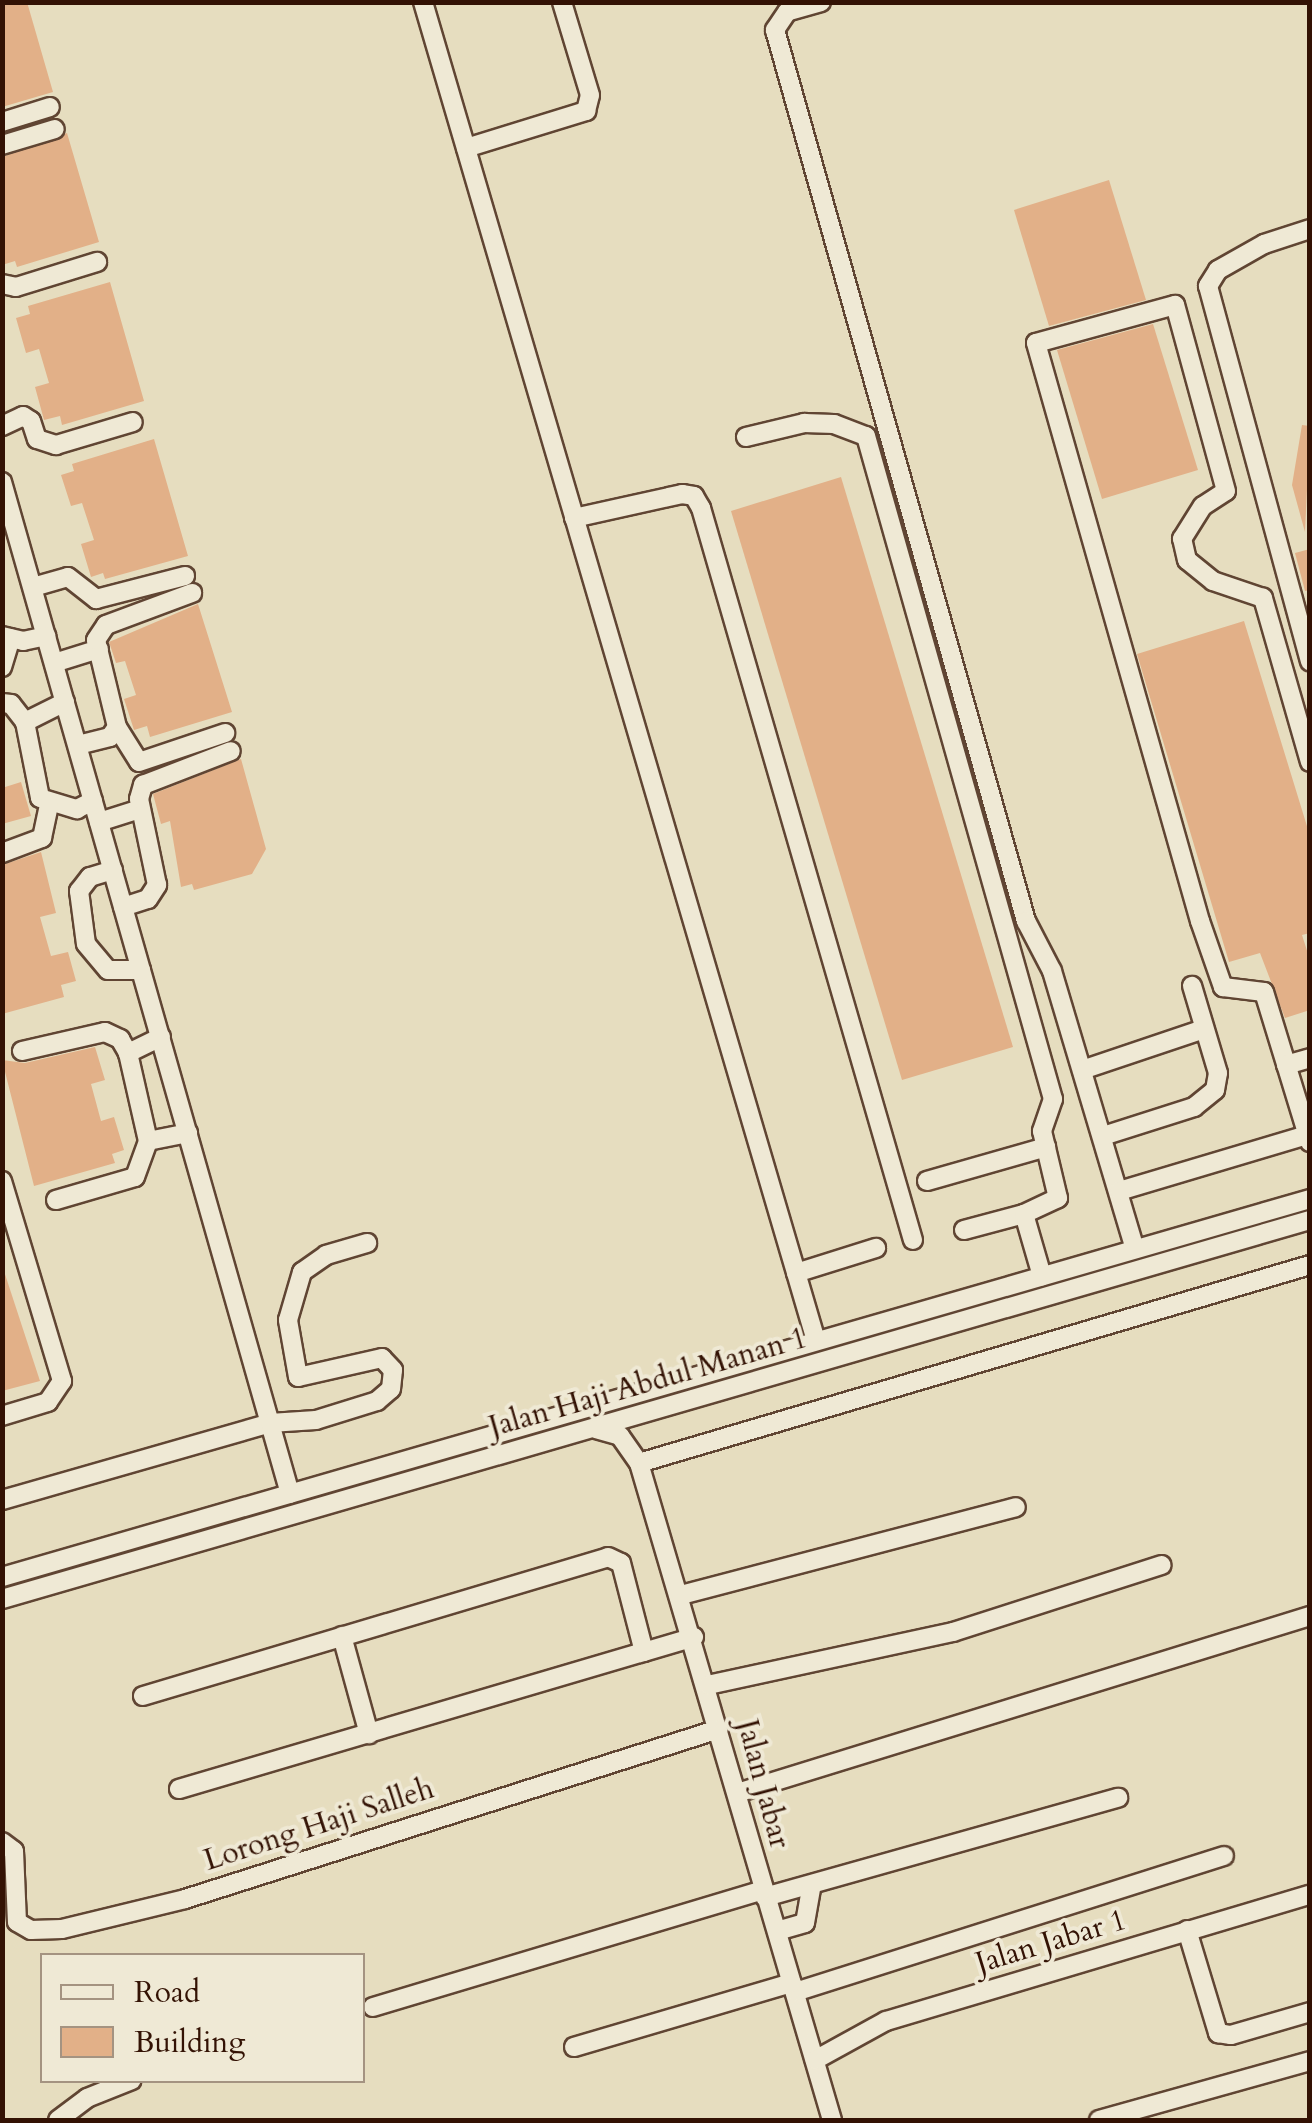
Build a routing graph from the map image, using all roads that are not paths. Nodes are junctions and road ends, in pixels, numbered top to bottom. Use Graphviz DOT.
graph roads {
  1 [pos="423,2"];
  2 [pos="562,2"];
  3 [pos="821,2"];
  4 [pos="50,107"];
  5 [pos="2,122"];
  6 [pos="55,129"];
  7 [pos="2,144"];
  8 [pos="466,148"];
  9 [pos="1310,230"];
  10 [pos="97,262"];
  11 [pos="2,284"];
  12 [pos="133,422"];
  13 [pos="2,426"];
  14 [pos="746,438"];
  15 [pos="2,482"];
  16 [pos="574,518"];
  17 [pos="11,541"];
  18 [pos="32,587"];
  19 [pos="46,636"];
  20 [pos="7,637"];
  21 [pos="99,649"];
  22 [pos="1310,661"];
  23 [pos="54,663"];
  24 [pos="2,667"];
  25 [pos="65,702"];
  26 [pos="2,704"];
  27 [pos="25,722"];
  28 [pos="116,727"];
  29 [pos="78,746"];
  30 [pos="1310,762"];
  31 [pos="93,801"];
  32 [pos="49,805"];
  33 [pos="140,809"];
  34 [pos="99,822"];
  35 [pos="2,853"];
  36 [pos="113,870"];
  37 [pos="124,907"];
  38 [pos="142,970"];
  39 [pos="1192,986"];
  40 [pos="1204,1029"];
  41 [pos="160,1036"];
  42 [pos="22,1051"];
  43 [pos="128,1053"];
  44 [pos="1310,1058"];
  45 [pos="1286,1066"];
  46 [pos="1082,1070"];
  47 [pos="188,1132"];
  48 [pos="1102,1136"];
  49 [pos="1309,1137"];
  50 [pos="148,1141"];
  51 [pos="1046,1147"];
  52 [pos="2,1180"];
  53 [pos="927,1181"];
  54 [pos="1119,1191"];
  55 [pos="1310,1198"];
  56 [pos="56,1200"];
  57 [pos="1024,1214"];
  58 [pos="1310,1220"];
  59 [pos="964,1230"];
  60 [pos="912,1240"];
  61 [pos="367,1243"];
  62 [pos="876,1248"];
  63 [pos="1136,1249"];
  64 [pos="1310,1265"];
  65 [pos="796,1273"];
  66 [pos="1042,1276"];
  67 [pos="816,1341"];
  68 [pos="660,1407"];
  69 [pos="2,1416"];
  70 [pos="270,1422"];
  71 [pos="588,1428"];
  72 [pos="640,1463"];
  73 [pos="290,1494"];
  74 [pos="2,1500"];
  75 [pos="1016,1507"];
  76 [pos="1162,1566"];
  77 [pos="2,1577"];
  78 [pos="681,1594"];
  79 [pos="2,1599"];
  80 [pos="1310,1616"];
  81 [pos="342,1636"];
  82 [pos="694,1638"];
  83 [pos="644,1652"];
  84 [pos="708,1685"];
  85 [pos="143,1696"];
  86 [pos="719,1729"];
  87 [pos="369,1734"];
  88 [pos="179,1789"];
  89 [pos="738,1794"];
  90 [pos="1118,1798"];
  91 [pos="2,1842"];
  92 [pos="1224,1856"];
  93 [pos="812,1884"];
  94 [pos="764,1893"];
  95 [pos="1310,1894"];
  96 [pos="1188,1930"];
  97 [pos="777,1931"];
  98 [pos="794,1988"];
  99 [pos="373,2006"];
  100 [pos="1310,2012"];
  101 [pos="574,2048"];
  102 [pos="815,2060"];
  103 [pos="1310,2061"];
  104 [pos="124,2083"];
  105 [pos="58,2120"];
  106 [pos="832,2120"];
  107 [pos="1098,2120"];
  1 -- 8 [label="street"];
  2 -- 8 [label="street"];
  3 -- 46 [label="street"];
  4 -- 5 [label="street"];
  6 -- 7 [label="street"];
  8 -- 16 [label="street"];
  9 -- 22 [label="street"];
  10 -- 11 [label="street"];
  12 -- 13 [label="street"];
  14 -- 51 [label="street"];
  15 -- 17 [label="street"];
  16 -- 60 [label="street"];
  16 -- 65 [label="street"];
  17 -- 18 [label="street"];
  18 -- 19 [label="street"];
  18 -- 21 [label="street"];
  19 -- 20 [label="street"];
  19 -- 23 [label="street"];
  20 -- 24 [label="street"];
  21 -- 23 [label="street"];
  21 -- 28 [label="street"];
  23 -- 25 [label="street"];
  25 -- 27 [label="street"];
  25 -- 29 [label="street"];
  26 -- 27 [label="street"];
  27 -- 32 [label="street"];
  28 -- 29 [label="street"];
  28 -- 33 [label="street"];
  29 -- 31 [label="street"];
  30 -- 45 [label="street"];
  31 -- 32 [label="street"];
  31 -- 34 [label="street"];
  32 -- 35 [label="street"];
  33 -- 34 [label="street"];
  33 -- 37 [label="street"];
  34 -- 36 [label="street"];
  36 -- 37 [label="street"];
  36 -- 38 [label="street"];
  37 -- 38 [label="street"];
  38 -- 41 [label="street"];
  39 -- 40 [label="street"];
  40 -- 46 [label="street"];
  40 -- 48 [label="street"];
  41 -- 43 [label="street"];
  41 -- 47 [label="street"];
  42 -- 43 [label="street"];
  43 -- 50 [label="street"];
  44 -- 45 [label="street"];
  45 -- 49 [label="street"];
  46 -- 48 [label="street"];
  47 -- 50 [label="street"];
  47 -- 70 [label="street"];
  48 -- 54 [label="street"];
  49 -- 54 [label="street"];
  50 -- 56 [label="street"];
  51 -- 53 [label="street"];
  51 -- 57 [label="street"];
  52 -- 69 [label="street"];
  54 -- 63 [label="street"];
  55 -- 63 [label="street, Jalan Haji Abdul Manan 1"];
  57 -- 59 [label="street"];
  57 -- 66 [label="street"];
  58 -- 68 [label="street, Jalan Haji Abdul Manan 1"];
  61 -- 70 [label="street"];
  62 -- 65 [label="street"];
  63 -- 66 [label="street, Jalan Haji Abdul Manan 1"];
  64 -- 72 [label="street"];
  65 -- 67 [label="street"];
  66 -- 67 [label="street, Jalan Haji Abdul Manan 1"];
  67 -- 73 [label="street, Jalan Haji Abdul Manan 1"];
  68 -- 71 [label="street, Jalan Haji Abdul Manan 1"];
  68 -- 72 [label="street"];
  70 -- 73 [label="street"];
  70 -- 74 [label="street"];
  71 -- 72 [label="street"];
  71 -- 79 [label="street, Jalan Haji Abdul Manan 1"];
  72 -- 78 [label="street, Jalan Jabar"];
  73 -- 77 [label="street, Jalan Haji Abdul Manan 1"];
  75 -- 78 [label="street"];
  76 -- 84 [label="street"];
  78 -- 82 [label="street, Jalan Jabar"];
  80 -- 89 [label="street"];
  81 -- 83 [label="street"];
  81 -- 85 [label="street"];
  81 -- 87 [label="street"];
  82 -- 83 [label="street"];
  82 -- 84 [label="street, Jalan Jabar"];
  83 -- 87 [label="street"];
  84 -- 86 [label="street, Jalan Jabar"];
  86 -- 89 [label="street, Jalan Jabar"];
  86 -- 91 [label="street, Lorong Haji Salleh"];
  87 -- 88 [label="street"];
  89 -- 94 [label="street, Jalan Jabar"];
  90 -- 93 [label="street"];
  92 -- 98 [label="street"];
  93 -- 94 [label="street"];
  93 -- 97 [label="street"];
  94 -- 97 [label="street, Jalan Jabar"];
  94 -- 99 [label="street"];
  95 -- 96 [label="street, Jalan Jabar 1"];
  96 -- 100 [label="street"];
  96 -- 102 [label="street, Jalan Jabar 1"];
  97 -- 98 [label="street, Jalan Jabar"];
  98 -- 101 [label="street"];
  98 -- 102 [label="street, Jalan Jabar"];
  102 -- 106 [label="street, Jalan Jabar"];
  103 -- 107 [label="street"];
  104 -- 105 [label="street"];
}
